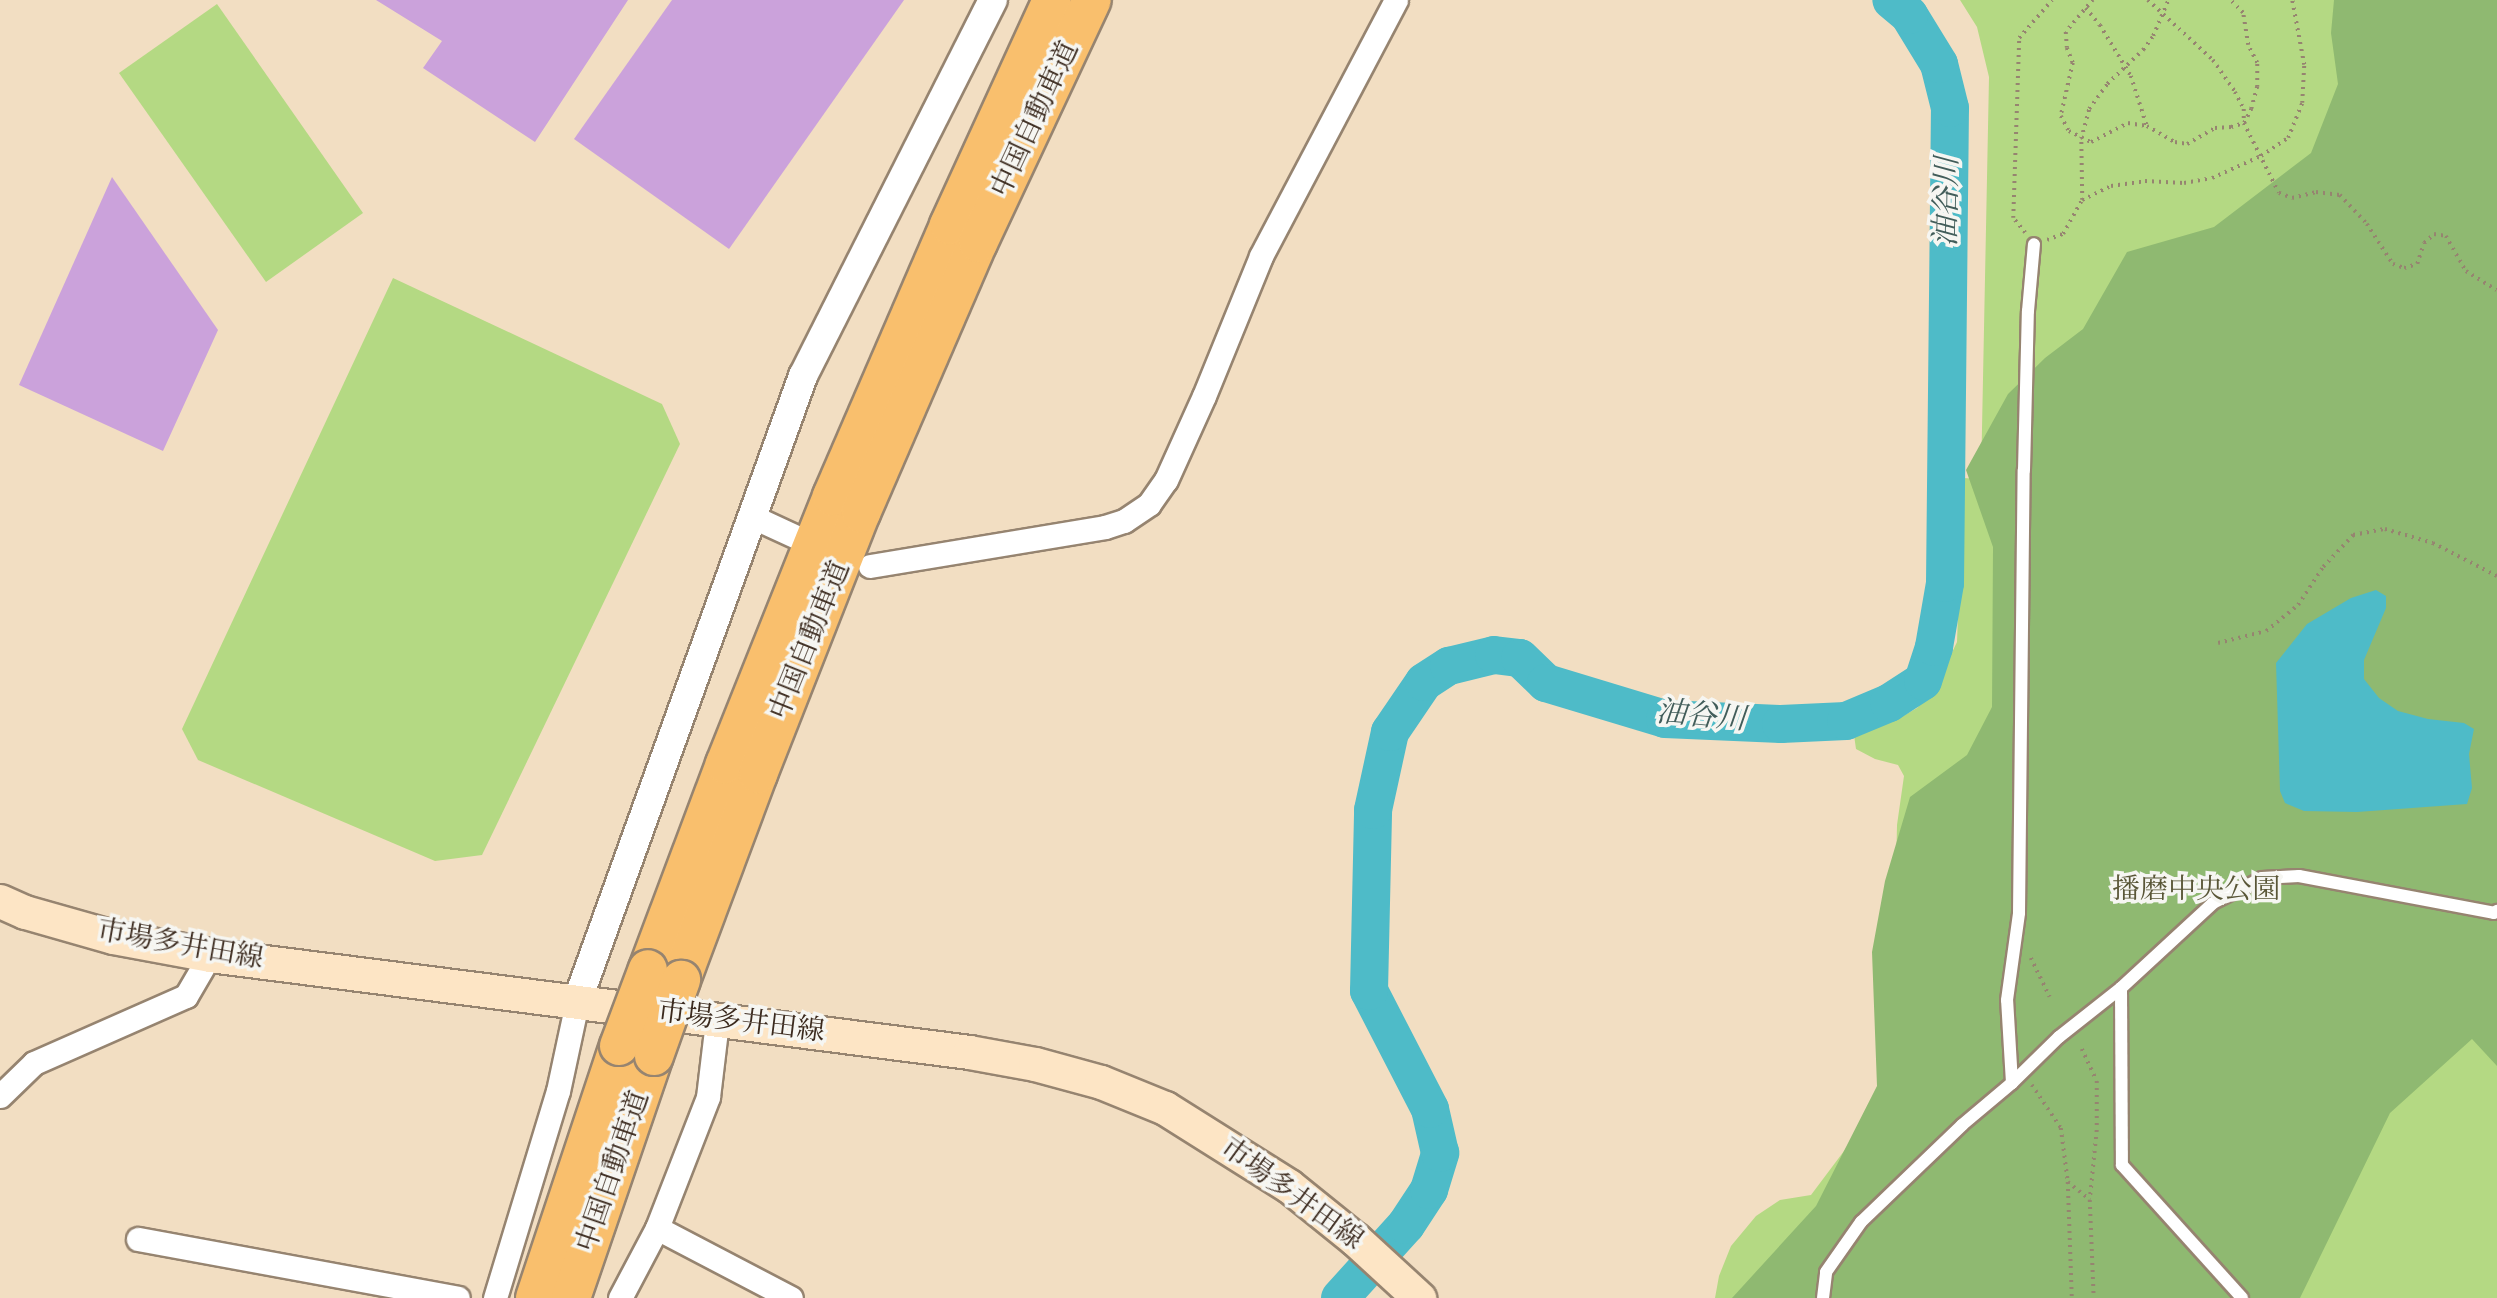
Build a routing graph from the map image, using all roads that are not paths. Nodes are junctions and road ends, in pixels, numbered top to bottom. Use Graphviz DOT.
graph roads {
  1 [pos="993,0"];
  2 [pos="1052,0"];
  3 [pos="1092,0"];
  4 [pos="1396,0"];
  5 [pos="2034,244"];
  6 [pos="751,516"];
  7 [pos="803,540"];
  8 [pos="870,566"];
  9 [pos="0,901"];
  10 [pos="2496,913"];
  11 [pos="210,955"];
  12 [pos="665,974"];
  13 [pos="2121,988"];
  14 [pos="577,1002"];
  15 [pos="717,1021"];
  16 [pos="636,1051"];
  17 [pos="2012,1083"];
  18 [pos="0,1096"];
  19 [pos="657,1228"];
  20 [pos="138,1239"];
  21 [pos="1407,1287"];
  22 [pos="458,1298"];
  23 [pos="495,1298"];
  24 [pos="535,1298"];
  25 [pos="571,1298"];
  26 [pos="620,1298"];
  27 [pos="791,1298"];
  28 [pos="1823,1298"];
  29 [pos="2242,1298"];
  1 -- 6 [label="street"];
  2 -- 12 [label="highway, 中国自動車道"];
  3 -- 12 [label="highway, 中国自動車道"];
  4 -- 8 [label="street"];
  5 -- 17 [label="lane"];
  6 -- 7 [label="street"];
  6 -- 14 [label="street"];
  9 -- 11 [label="main road, 市場多井田線"];
  10 -- 13 [label="lane"];
  11 -- 14 [label="main road, 市場多井田線"];
  11 -- 18 [label="street"];
  12 -- 16 [label="highway, 中国自動車道, bridge"];
  13 -- 17 [label="lane"];
  13 -- 29 [label="lane"];
  14 -- 15 [label="main road, 市場多井田線"];
  14 -- 23 [label="street"];
  15 -- 19 [label="street"];
  15 -- 21 [label="main road, 市場多井田線"];
  16 -- 24 [label="highway, 中国自動車道"];
  16 -- 25 [label="highway, 中国自動車道"];
  17 -- 28 [label="lane"];
  19 -- 26 [label="street"];
  19 -- 27 [label="street"];
  20 -- 22 [label="street"];
}
